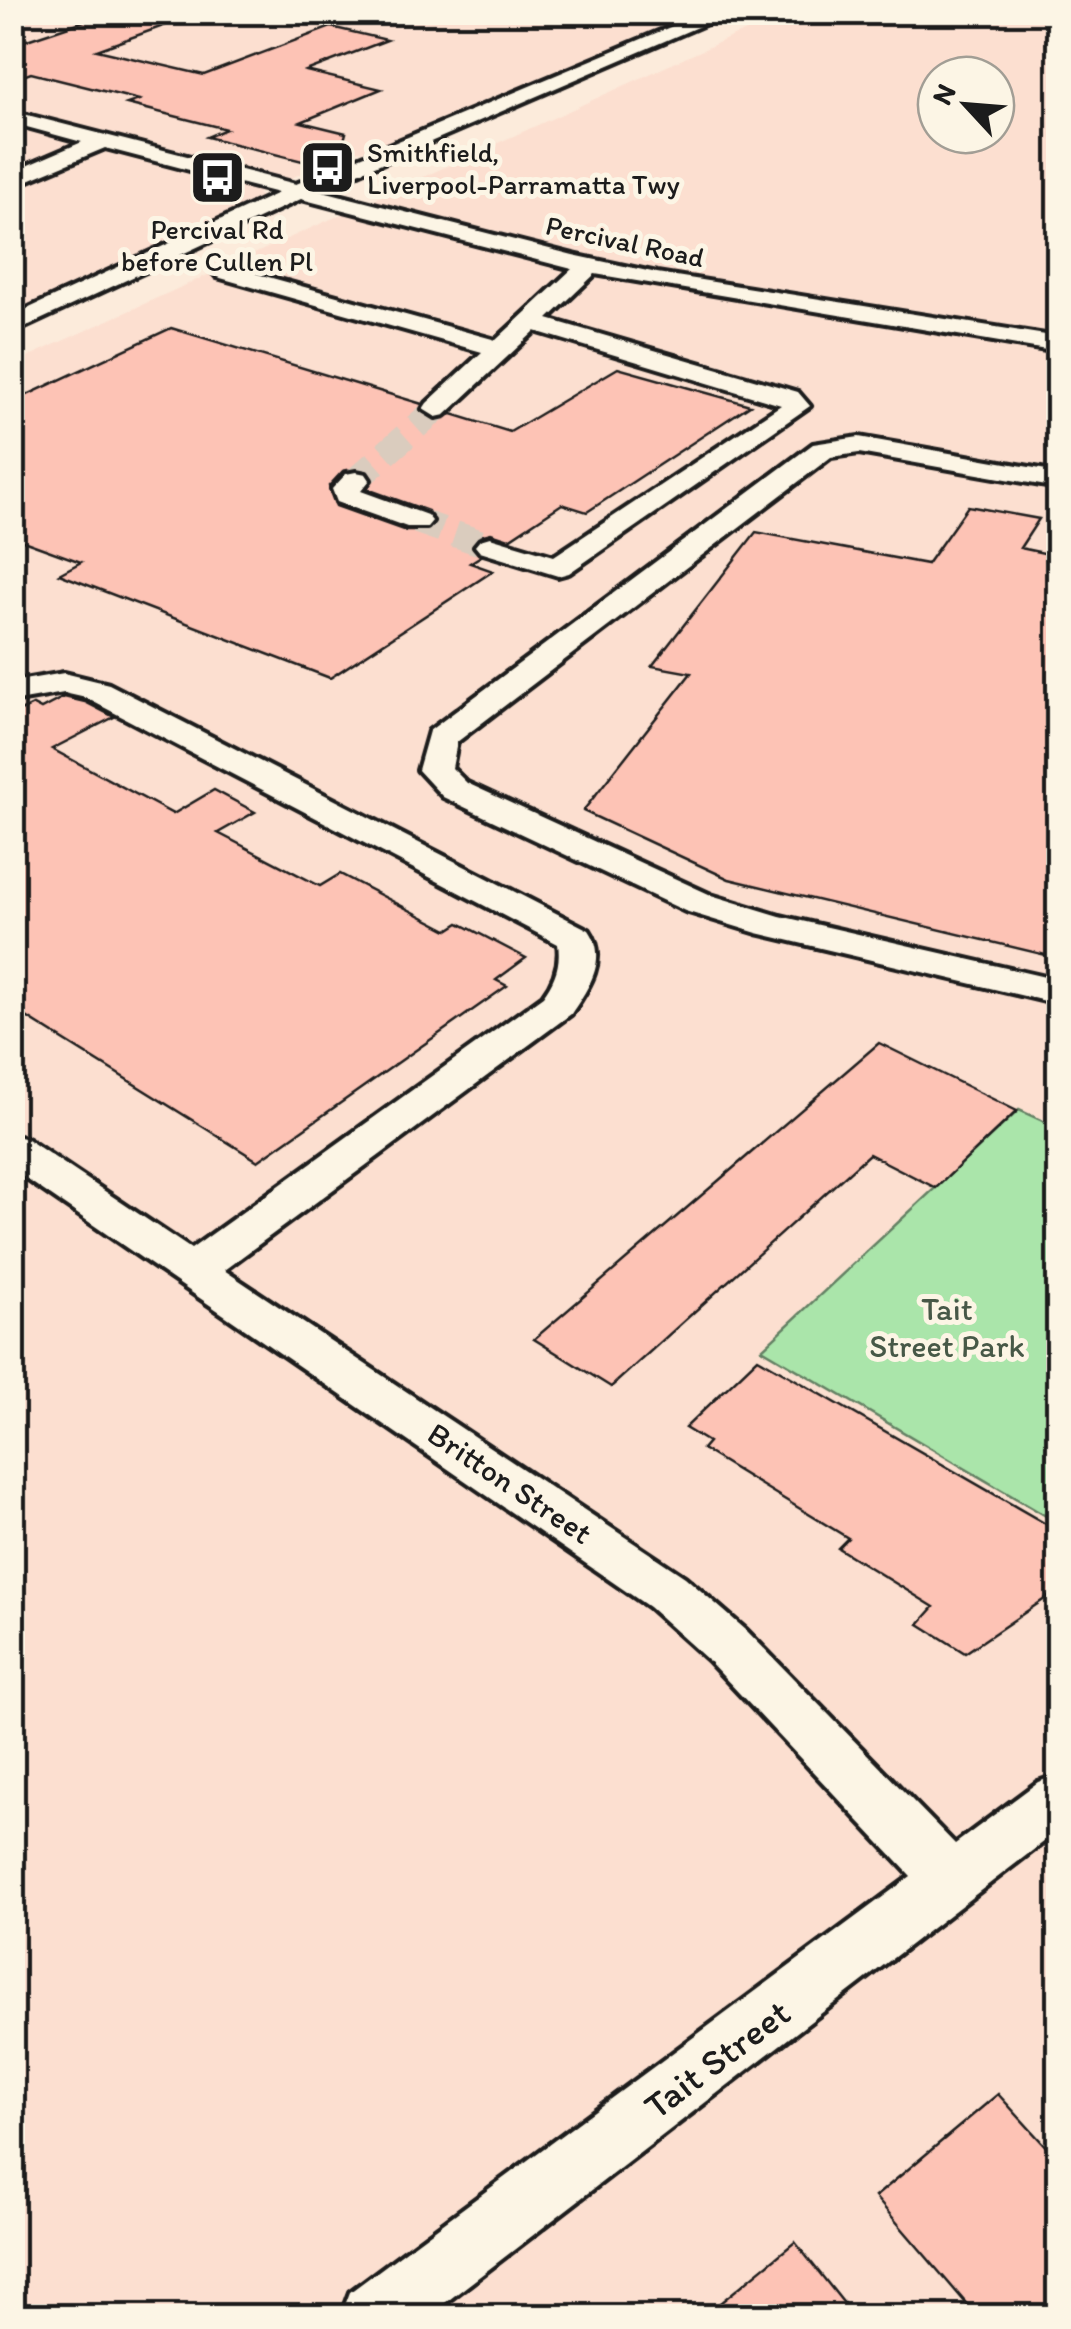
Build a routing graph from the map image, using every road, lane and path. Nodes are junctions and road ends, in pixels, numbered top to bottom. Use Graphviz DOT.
graph roads {
  1 [pos="724,12"];
  2 [pos="12,118"];
  3 [pos="103,141"];
  4 [pos="12,181"];
  5 [pos="299,192"];
  6 [pos="590,266"];
  7 [pos="225,272"];
  8 [pos="532,322"];
  9 [pos="12,326"];
  10 [pos="1058,345"];
  11 [pos="503,350"];
  12 [pos="436,409"];
  13 [pos="356,480"];
  14 [pos="1058,480"];
  15 [pos="417,521"];
  16 [pos="490,546"];
  17 [pos="12,692"];
  18 [pos="1058,992"];
  19 [pos="12,1149"];
  20 [pos="193,1270"];
  21 [pos="1058,1799"];
  22 [pos="953,1882"];
  23 [pos="374,2316"];
  1 -- 5 [label="street"];
  2 -- 3 [label="street, Percival Road"];
  3 -- 4 [label="street"];
  3 -- 5 [label="street, Percival Road"];
  5 -- 6 [label="street, Percival Road"];
  5 -- 9 [label="street"];
  6 -- 8 [label="street"];
  6 -- 10 [label="street, Percival Road"];
  7 -- 11 [label="street"];
  8 -- 11 [label="street"];
  8 -- 16 [label="street"];
  11 -- 12 [label="street"];
  13 -- 15 [label="street"];
  14 -- 18 [label="street"];
  17 -- 20 [label="street"];
  19 -- 20 [label="street, Britton Street"];
  20 -- 22 [label="street, Britton Street"];
  21 -- 22 [label="street, Tait Street"];
  22 -- 23 [label="street, Tait Street"];
}
